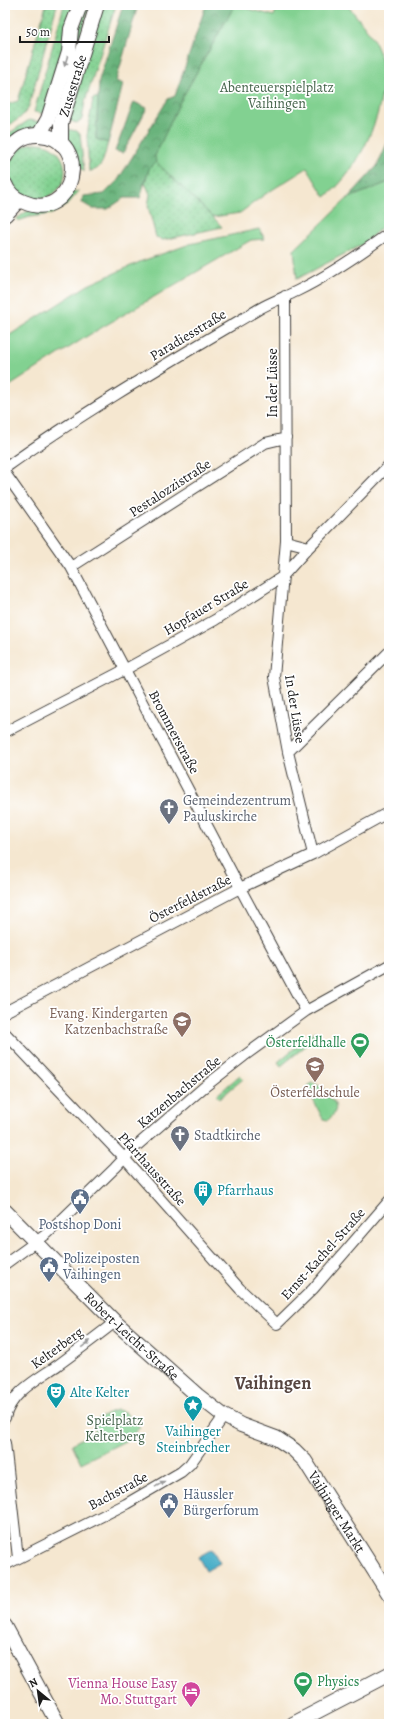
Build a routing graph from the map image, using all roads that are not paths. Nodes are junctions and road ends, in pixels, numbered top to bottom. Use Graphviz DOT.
graph roads {
  1 [pos="80,5"];
  2 [pos="98,5"];
  3 [pos="39,135"];
  4 [pos="61,144"];
  5 [pos="5,156"];
  6 [pos="5,184"];
  7 [pos="19,200"];
  8 [pos="5,215"];
  9 [pos="389,233"];
  10 [pos="285,296"];
  11 [pos="286,438"];
  12 [pos="389,465"];
  13 [pos="5,468"];
  14 [pos="5,473"];
  15 [pos="286,541"];
  16 [pos="309,546"];
  17 [pos="71,567"];
  18 [pos="282,577"];
  19 [pos="389,652"];
  20 [pos="126,669"];
  21 [pos="6,729"];
  22 [pos="288,752"];
  23 [pos="389,812"];
  24 [pos="313,854"];
  25 [pos="240,888"];
  26 [pos="389,965"];
  27 [pos="306,1011"];
  28 [pos="5,1012"];
  29 [pos="5,1033"];
  30 [pos="124,1158"];
  31 [pos="389,1201"];
  32 [pos="5,1211"];
  33 [pos="35,1243"];
  34 [pos="5,1264"];
  35 [pos="115,1322"];
  36 [pos="277,1324"];
  37 [pos="224,1416"];
  38 [pos="5,1418"];
  39 [pos="276,1438"];
  40 [pos="5,1443"];
  41 [pos="18,1558"];
  42 [pos="5,1565"];
  43 [pos="389,1594"];
  44 [pos="5,1626"];
  45 [pos="389,1674"];
  46 [pos="58,1724"];
  47 [pos="293,1724"];
  1 -- 3 [label="street, Zusestraße, one-way"];
  2 -- 4 [label="street, Zusestraße"];
  3 -- 4 [label="street"];
  3 -- 5 [label="street"];
  4 -- 7 [label="street"];
  6 -- 7 [label="street"];
  7 -- 8 [label="street"];
  9 -- 10 [label="street, Paradiesstraße"];
  10 -- 11 [label="street, In der Lüsse"];
  10 -- 13 [label="street, Paradiesstraße"];
  11 -- 15 [label="street, In der Lüsse"];
  11 -- 17 [label="street, Pestalozzistraße"];
  12 -- 16 [label="street, Hopfauer Straße"];
  14 -- 17 [label="street, Brommerstraße"];
  15 -- 16 [label="street"];
  15 -- 18 [label="street, In der Lüsse"];
  16 -- 18 [label="street, Hopfauer Straße"];
  17 -- 20 [label="street, Brommerstraße"];
  18 -- 20 [label="street, Hopfauer Straße"];
  18 -- 22 [label="street, In der Lüsse"];
  19 -- 22 [label="street"];
  20 -- 21 [label="street, Hopfauer Straße"];
  20 -- 25 [label="street, Brommerstraße"];
  22 -- 24 [label="street, In der Lüsse"];
  23 -- 24 [label="street, Österfeldstraße"];
  24 -- 25 [label="street, Österfeldstraße"];
  25 -- 27 [label="street, Brommerstraße"];
  25 -- 28 [label="street, Österfeldstraße"];
  26 -- 27 [label="street, Katzenbachstraße"];
  27 -- 30 [label="street, Katzenbachstraße"];
  29 -- 30 [label="street, Pfarrhausstraße"];
  30 -- 33 [label="street, Katzenbachstraße"];
  30 -- 36 [label="street, Pfarrhausstraße"];
  31 -- 36 [label="street, Ernst-Kachel-Straße"];
  32 -- 33 [label="street, Robert-Leicht-Straße"];
  33 -- 34 [label="street, Katzenbachstraße"];
  33 -- 35 [label="street, Robert-Leicht-Straße"];
  35 -- 37 [label="street, Robert-Leicht-Straße"];
  38 -- 35 [label="street, Kelterberg, one-way"];
  37 -- 39 [label="street, Robert-Leicht-Straße"];
  41 -- 37 [label="street, Bachstraße, one-way"];
  39 -- 43 [label="street, Vaihinger Markt"];
  40 -- 41 [label="street"];
  41 -- 42 [label="street, Bachstraße"];
  44 -- 46 [label="street"];
  45 -- 47 [label="street"];
}
